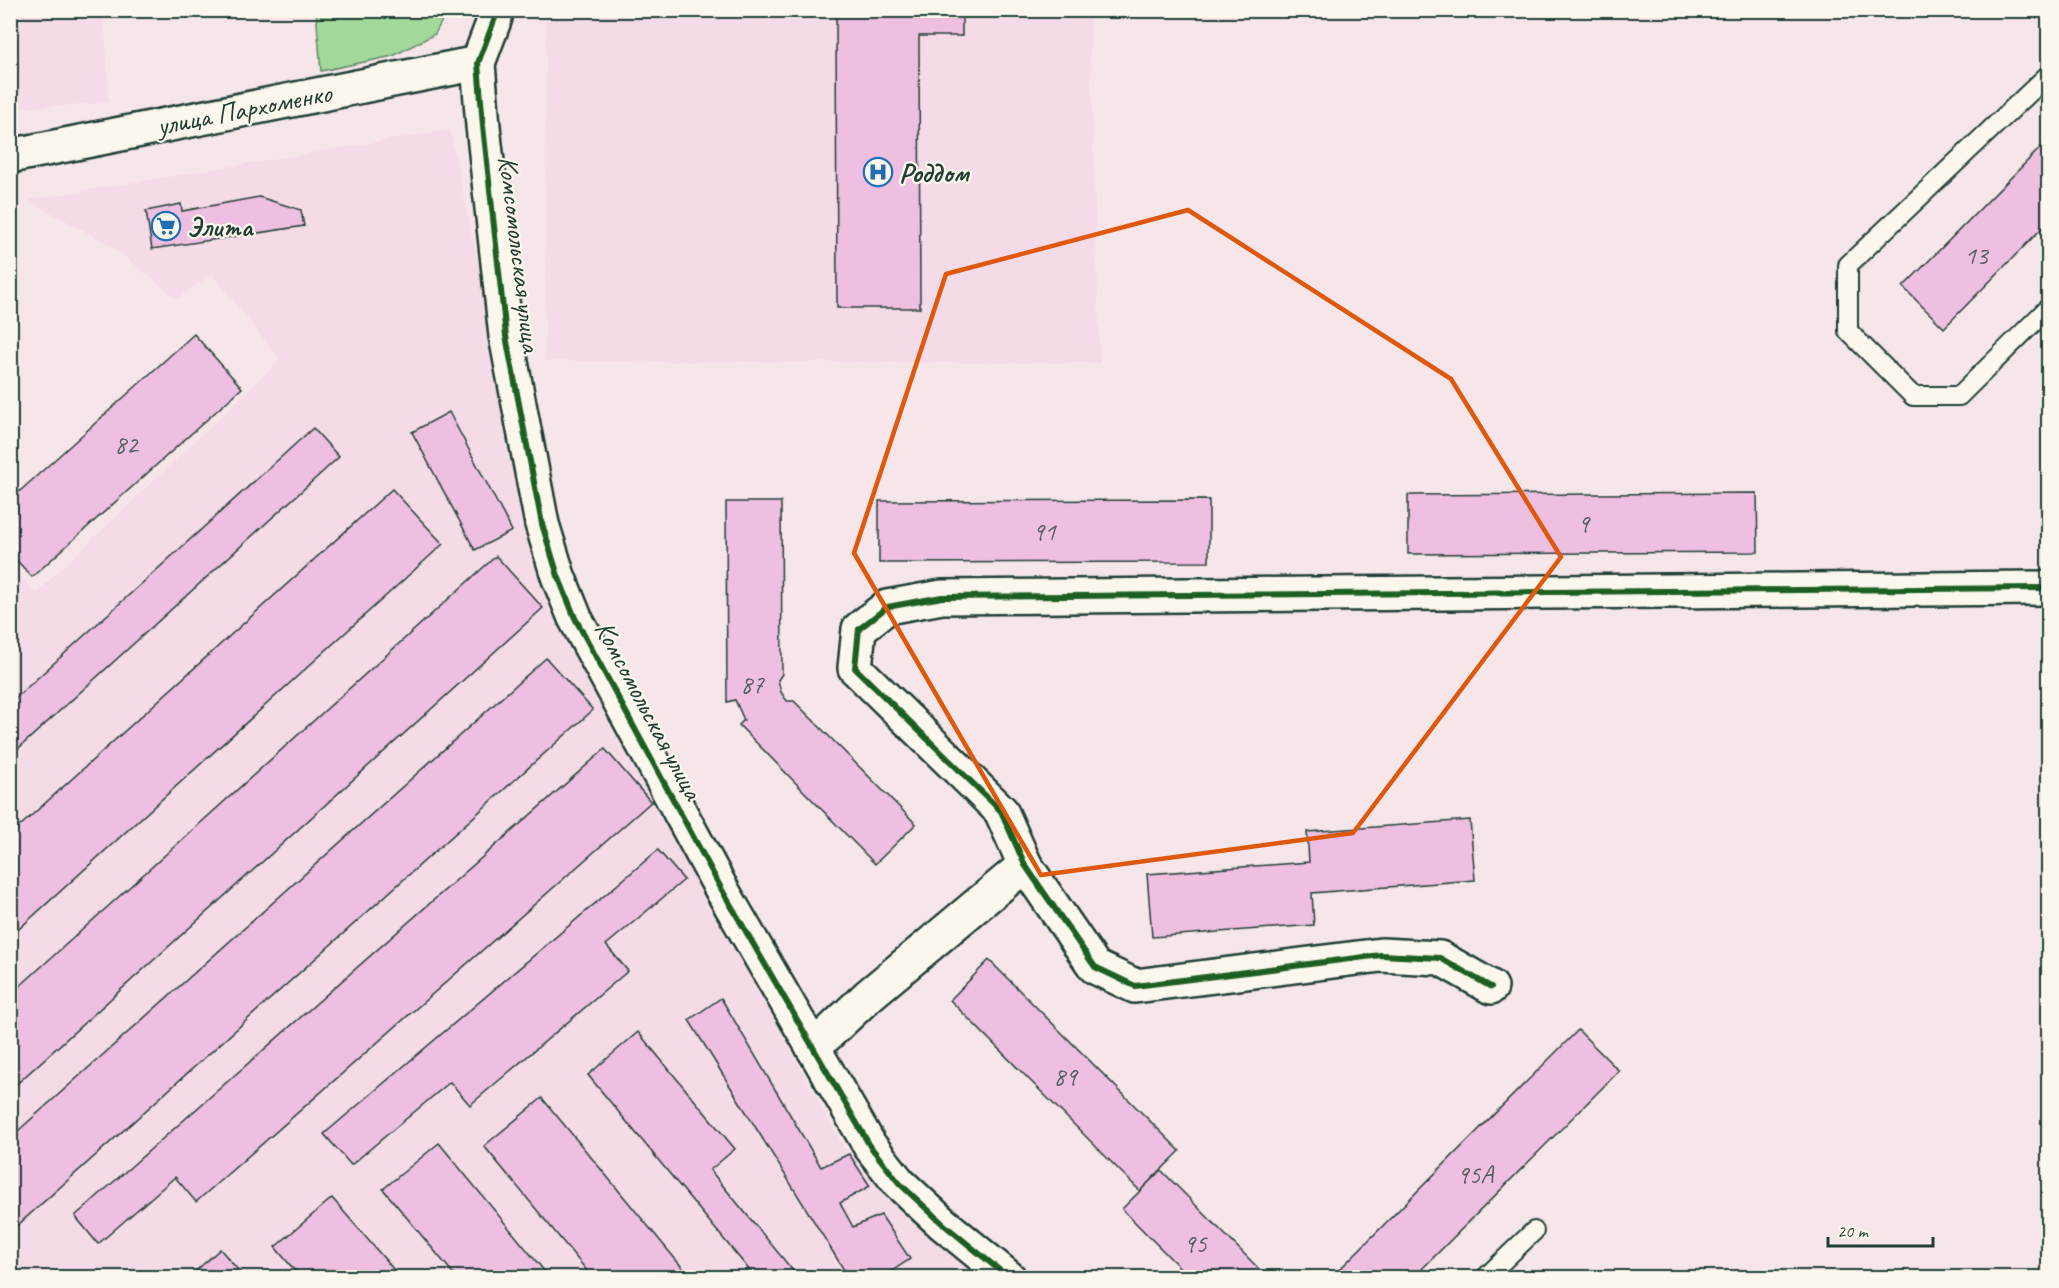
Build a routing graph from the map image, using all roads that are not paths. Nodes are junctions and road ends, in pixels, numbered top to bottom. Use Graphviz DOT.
graph roads {
  1 [pos="495,10"];
  2 [pos="478,63"];
  3 [pos="2049,75"];
  4 [pos="10,156"];
  5 [pos="2049,308"];
  6 [pos="2049,588"];
  7 [pos="1025,865"];
  8 [pos="1491,987"];
  9 [pos="813,1048"];
  10 [pos="1534,1231"];
  11 [pos="1009,1278"];
  12 [pos="1485,1278"];
  1 -- 2 [label="street"];
  2 -- 4 [label="street, улица Пархоменко"];
  2 -- 9 [label="street, Комсомольская улица"];
  3 -- 5 [label="lane"];
  6 -- 7 [label="street"];
  7 -- 8 [label="street"];
  7 -- 9 [label="street"];
  9 -- 11 [label="street, Комсомольская улица"];
  10 -- 12 [label="lane"];
}
